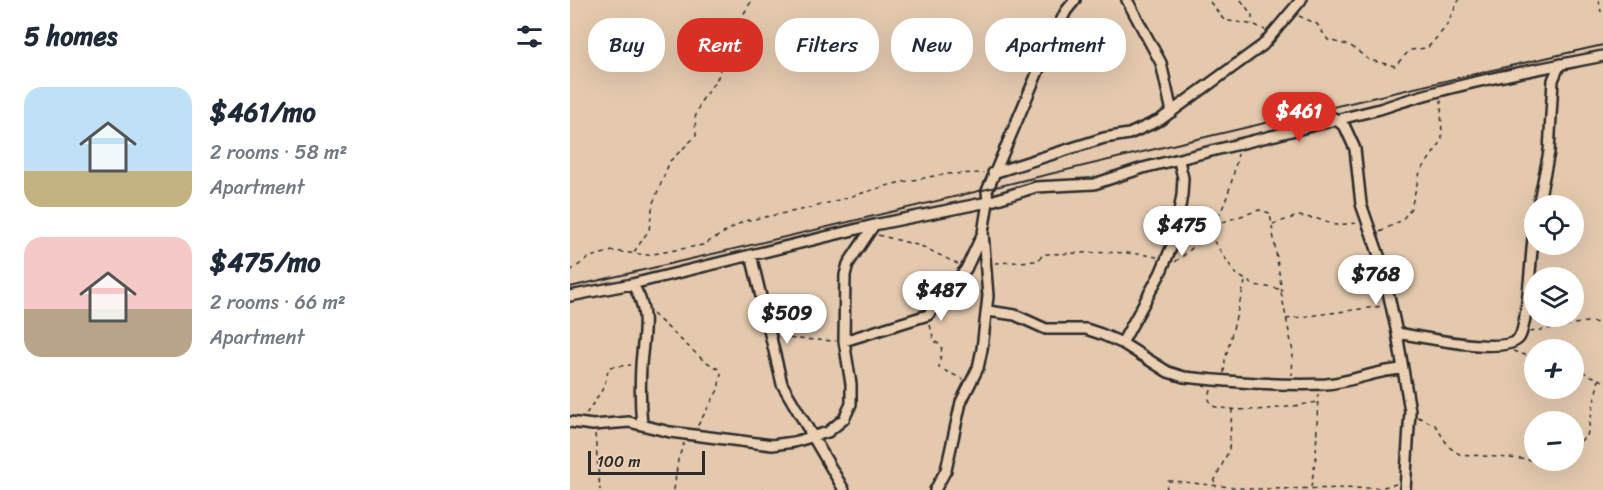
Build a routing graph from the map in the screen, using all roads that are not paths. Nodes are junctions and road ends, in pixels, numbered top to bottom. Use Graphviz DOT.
graph roads {
  1 [pos="1075,0"];
  2 [pos="1127,0"];
  3 [pos="1301,0"];
  4 [pos="1603,56"];
  5 [pos="1560,64"];
  6 [pos="1172,112"];
  7 [pos="1334,118"];
  8 [pos="1179,160"];
  9 [pos="993,173"];
  10 [pos="1540,195"];
  11 [pos="988,202"];
  12 [pos="872,229"];
  13 [pos="983,233"];
  14 [pos="751,255"];
  15 [pos="1531,255"];
  16 [pos="632,284"];
  17 [pos="570,296"];
  18 [pos="987,311"];
  19 [pos="1397,333"];
  20 [pos="844,341"];
  21 [pos="1122,343"];
  22 [pos="1403,369"];
  23 [pos="570,422"];
  24 [pos="642,425"];
  25 [pos="814,436"];
  26 [pos="844,490"];
  27 [pos="935,490"];
  28 [pos="1405,490"];
  1 -- 9 [label="street"];
  2 -- 6 [label="street"];
  3 -- 6 [label="street"];
  4 -- 5 [label="street"];
  5 -- 7 [label="street"];
  5 -- 10 [label="street"];
  6 -- 9 [label="street"];
  7 -- 8 [label="street"];
  7 -- 19 [label="street"];
  8 -- 11 [label="street"];
  8 -- 21 [label="street"];
  9 -- 11 [label="street"];
  11 -- 12 [label="street"];
  11 -- 13 [label="street"];
  12 -- 14 [label="street"];
  12 -- 20 [label="street"];
  13 -- 18 [label="street"];
  13 -- 20 [label="street"];
  14 -- 16 [label="street"];
  14 -- 25 [label="street"];
  15 -- 19 [label="street"];
  16 -- 17 [label="street"];
  16 -- 24 [label="street"];
  18 -- 21 [label="street"];
  18 -- 27 [label="street"];
  19 -- 22 [label="street"];
  20 -- 25 [label="street"];
  21 -- 22 [label="street"];
  22 -- 28 [label="street"];
  23 -- 24 [label="street"];
  24 -- 25 [label="street"];
  25 -- 26 [label="street"];
}
